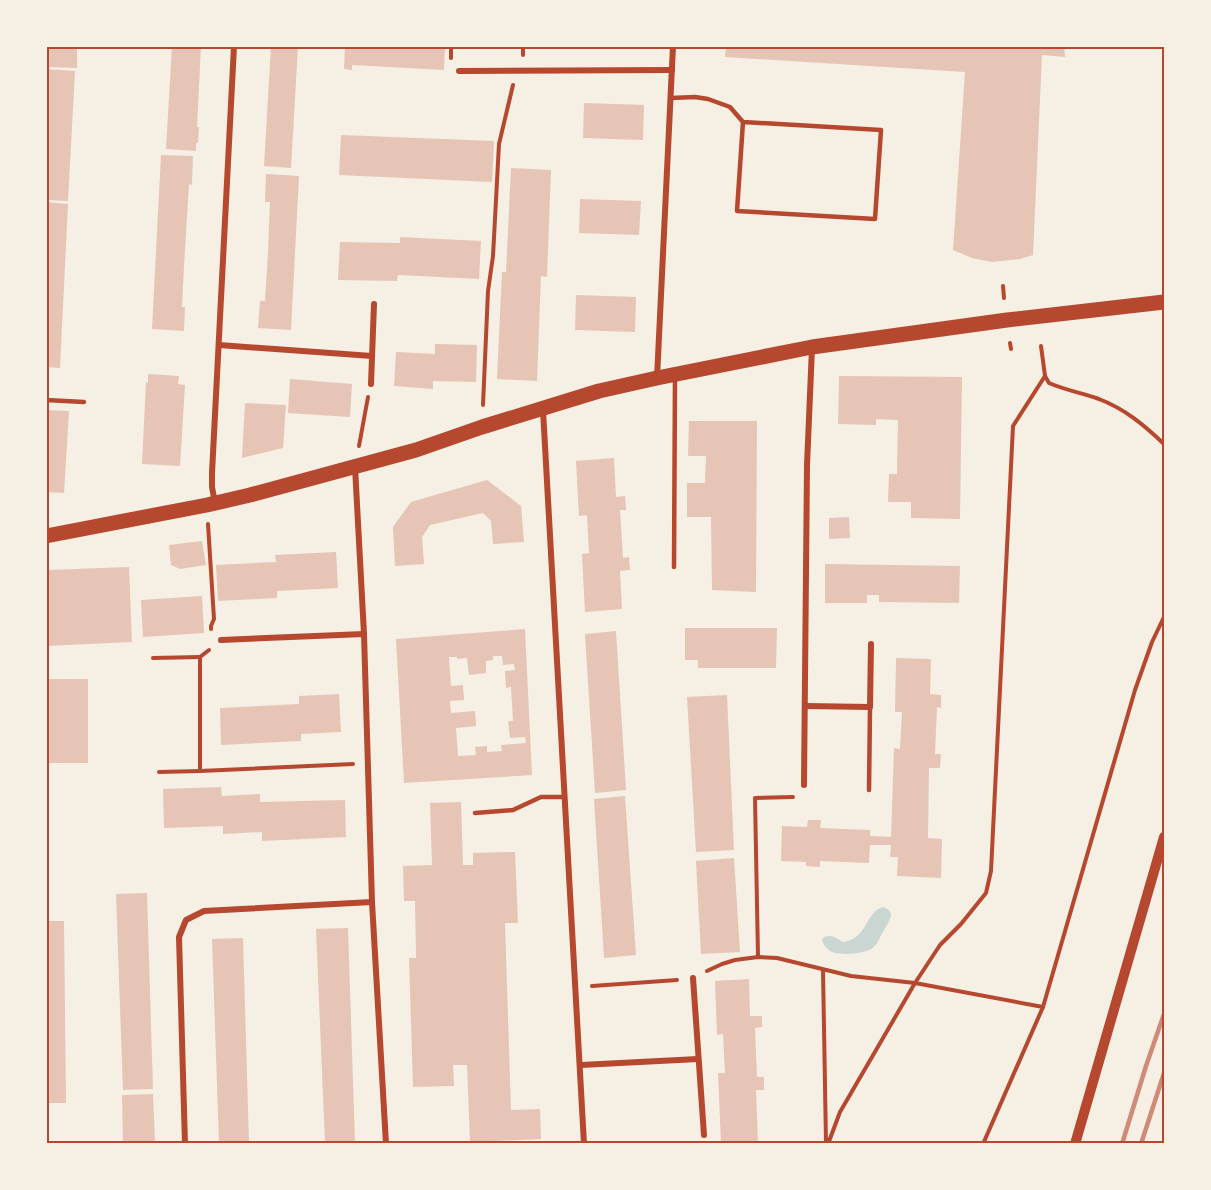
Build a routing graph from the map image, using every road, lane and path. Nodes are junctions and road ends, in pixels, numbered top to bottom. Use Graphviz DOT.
graph roads {
  1 [pos="234,46"];
  2 [pos="523,46"];
  3 [pos="673,46"];
  4 [pos="672,70"];
  5 [pos="459,71"];
  6 [pos="517,71"];
  7 [pos="671,98"];
  8 [pos="742,122"];
  9 [pos="1003,286"];
  10 [pos="1004,298"];
  11 [pos="1164,302"];
  12 [pos="374,304"];
  13 [pos="219,345"];
  14 [pos="1041,346"];
  15 [pos="812,347"];
  16 [pos="372,357"];
  17 [pos="675,374"];
  18 [pos="1045,376"];
  19 [pos="657,378"];
  20 [pos="371,384"];
  21 [pos="46,400"];
  22 [pos="84,402"];
  23 [pos="543,408"];
  24 [pos="482,427"];
  25 [pos="1164,444"];
  26 [pos="355,468"];
  27 [pos="211,504"];
  28 [pos="46,536"];
  29 [pos="674,567"];
  30 [pos="1164,617"];
  31 [pos="211,633"];
  32 [pos="364,634"];
  33 [pos="221,640"];
  34 [pos="871,644"];
  35 [pos="212,648"];
  36 [pos="200,657"];
  37 [pos="153,658"];
  38 [pos="805,706"];
  39 [pos="870,706"];
  40 [pos="368,764"];
  41 [pos="200,771"];
  42 [pos="159,772"];
  43 [pos="804,784"];
  44 [pos="869,790"];
  45 [pos="564,797"];
  46 [pos="475,813"];
  47 [pos="1164,837"];
  48 [pos="372,902"];
  49 [pos="758,957"];
  50 [pos="822,970"];
  51 [pos="693,978"];
  52 [pos="915,984"];
  53 [pos="576,987"];
  54 [pos="1042,1007"];
  55 [pos="698,1059"];
  56 [pos="581,1065"];
  57 [pos="704,1135"];
  58 [pos="186,1143"];
  59 [pos="386,1143"];
  60 [pos="584,1143"];
  61 [pos="827,1143"];
  62 [pos="983,1143"];
  63 [pos="1075,1143"];
  1 -- 13 [label="street"];
  2 -- 6 [label="path"];
  3 -- 4 [label="street"];
  4 -- 6 [label="street"];
  4 -- 7 [label="street"];
  5 -- 6 [label="street"];
  6 -- 24 [label="path"];
  7 -- 8 [label="lane"];
  7 -- 19 [label="street"];
  8 -- 8 [label="lane"];
  9 -- 10 [label="path"];
  11 -- 15 [label="main road"];
  12 -- 16 [label="street"];
  13 -- 16 [label="street"];
  13 -- 27 [label="street"];
  14 -- 18 [label="path"];
  15 -- 17 [label="main road"];
  15 -- 38 [label="street"];
  16 -- 20 [label="street"];
  17 -- 19 [label="main road"];
  17 -- 29 [label="lane"];
  18 -- 25 [label="path"];
  18 -- 52 [label="path"];
  19 -- 23 [label="main road"];
  20 -- 26 [label="path"];
  21 -- 22 [label="lane"];
  23 -- 24 [label="main road"];
  23 -- 45 [label="street"];
  24 -- 26 [label="main road"];
  26 -- 27 [label="main road"];
  26 -- 32 [label="street"];
  27 -- 28 [label="main road"];
  27 -- 31 [label="path"];
  30 -- 54 [label="path"];
  32 -- 33 [label="street"];
  32 -- 40 [label="street"];
  34 -- 39 [label="street"];
  35 -- 36 [label="path"];
  36 -- 37 [label="path"];
  36 -- 41 [label="path"];
  38 -- 39 [label="street"];
  38 -- 43 [label="street"];
  39 -- 44 [label="lane"];
  40 -- 41 [label="path"];
  40 -- 48 [label="street"];
  41 -- 42 [label="path"];
  43 -- 49 [label="path"];
  45 -- 46 [label="lane"];
  45 -- 53 [label="street"];
  47 -- 63 [label="street"];
  48 -- 58 [label="street"];
  48 -- 59 [label="street"];
  49 -- 50 [label="path"];
  49 -- 51 [label="path"];
  50 -- 52 [label="path"];
  50 -- 61 [label="path"];
  51 -- 53 [label="path"];
  51 -- 55 [label="street"];
  52 -- 54 [label="path"];
  52 -- 61 [label="path"];
  53 -- 56 [label="street"];
  54 -- 62 [label="path"];
  55 -- 56 [label="street"];
  55 -- 57 [label="street"];
  56 -- 60 [label="street"];
}
